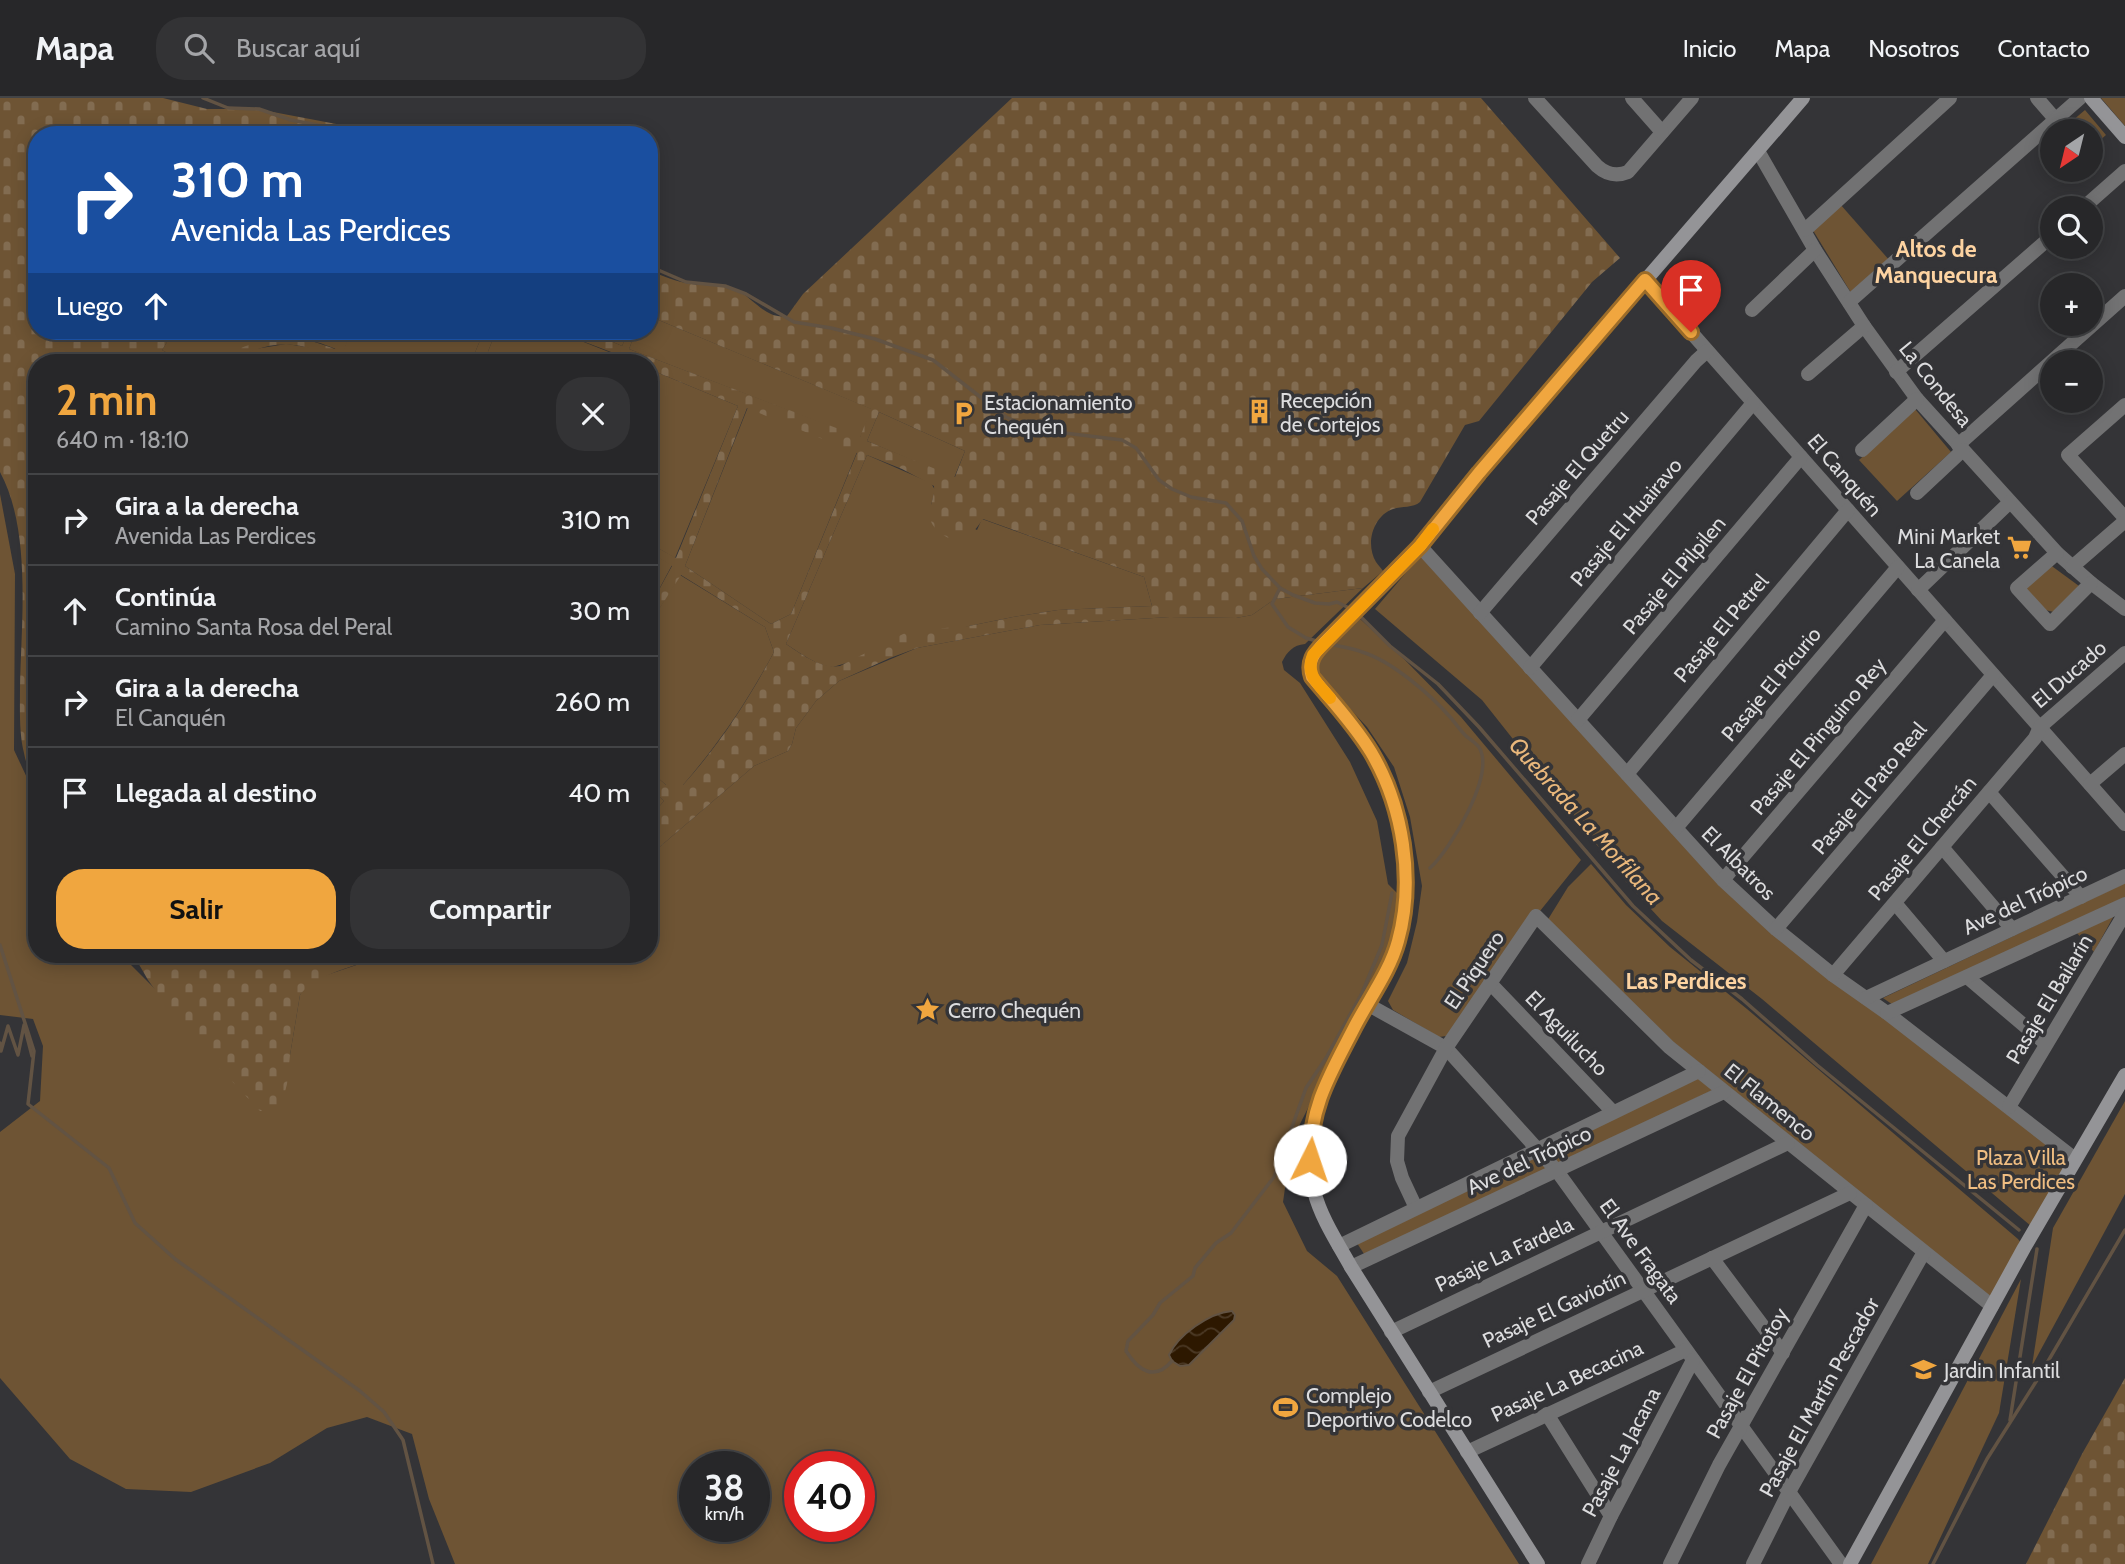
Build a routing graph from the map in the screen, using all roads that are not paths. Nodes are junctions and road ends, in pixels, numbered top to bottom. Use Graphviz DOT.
graph roads {
  1 [pos="1535,98"];
  2 [pos="1632,98"];
  3 [pos="1692,98"];
  4 [pos="1803,98"];
  5 [pos="1950,98"];
  6 [pos="2037,98"];
  7 [pos="2080,98"];
  8 [pos="2091,98"];
  9 [pos="2055,119"];
  10 [pos="2057,119"];
  11 [pos="1662,132"];
  12 [pos="2040,134"];
  13 [pos="2125,137"];
  14 [pos="1758,150"];
  15 [pos="2125,171"];
  16 [pos="2097,196"];
  17 [pos="1805,230"];
  18 [pos="2040,246"];
  19 [pos="1815,250"];
  20 [pos="1645,280"];
  21 [pos="2125,296"];
  22 [pos="1849,302"];
  23 [pos="1752,310"];
  24 [pos="1864,326"];
  25 [pos="1707,351"];
  26 [pos="1896,372"];
  27 [pos="1808,374"];
  28 [pos="1917,399"];
  29 [pos="1753,403"];
  30 [pos="2125,405"];
  31 [pos="1961,447"];
  32 [pos="1862,450"];
  33 [pos="1801,457"];
  34 [pos="1917,493"];
  35 [pos="2010,502"];
  36 [pos="1848,510"];
  37 [pos="2125,520"];
  38 [pos="1420,546"];
  39 [pos="2057,552"];
  40 [pos="1898,567"];
  41 [pos="2072,567"];
  42 [pos="2091,583"];
  43 [pos="1918,590"];
  44 [pos="2125,609"];
  45 [pos="1480,613"];
  46 [pos="1945,620"];
  47 [pos="2125,653"];
  48 [pos="1530,668"];
  49 [pos="1993,675"];
  50 [pos="1578,720"];
  51 [pos="2040,727"];
  52 [pos="2125,754"];
  53 [pos="1627,774"];
  54 [pos="2090,784"];
  55 [pos="1989,792"];
  56 [pos="2125,824"];
  57 [pos="1676,828"];
  58 [pos="1942,847"];
  59 [pos="2125,876"];
  60 [pos="1723,880"];
  61 [pos="2081,897"];
  62 [pos="1895,903"];
  63 [pos="2125,904"];
  64 [pos="2125,913"];
  65 [pos="1536,916"];
  66 [pos="1776,929"];
  67 [pos="2012,929"];
  68 [pos="1944,961"];
  69 [pos="1833,975"];
  70 [pos="1967,977"];
  71 [pos="1490,983"];
  72 [pos="1866,998"];
  73 [pos="1367,1004"];
  74 [pos="1887,1013"];
  75 [pos="2046,1044"];
  76 [pos="1446,1048"];
  77 [pos="1699,1071"];
  78 [pos="2125,1075"];
  79 [pos="1724,1092"];
  80 [pos="2009,1108"];
  81 [pos="1613,1112"];
  82 [pos="1788,1143"];
  83 [pos="1538,1149"];
  84 [pos="2076,1159"];
  85 [pos="1557,1171"];
  86 [pos="1850,1193"];
  87 [pos="1866,1205"];
  88 [pos="1416,1208"];
  89 [pos="1601,1232"];
  90 [pos="1339,1246"];
  91 [pos="1924,1252"];
  92 [pos="1712,1258"];
  93 [pos="1351,1266"];
  94 [pos="1643,1290"];
  95 [pos="1992,1306"];
  96 [pos="1391,1332"];
  97 [pos="1783,1353"];
  98 [pos="1690,1355"];
  99 [pos="1429,1392"];
  100 [pos="1547,1414"];
  101 [pos="1742,1426"];
  102 [pos="1467,1452"];
  103 [pos="1789,1492"];
  104 [pos="1611,1516"];
  105 [pos="1538,1564"];
  106 [pos="1588,1564"];
  107 [pos="1670,1564"];
  108 [pos="1753,1564"];
  109 [pos="1841,1564"];
  110 [pos="1850,1564"];
  1 -- 11 [label="street"];
  2 -- 11 [label="street"];
  3 -- 11 [label="street"];
  4 -- 14 [label="street"];
  5 -- 17 [label="street"];
  6 -- 9 [label="street"];
  7 -- 10 [label="street"];
  8 -- 13 [label="street"];
  12 -- 22 [label="street"];
  14 -- 17 [label="street, La Condesa"];
  14 -- 20 [label="street"];
  15 -- 16 [label="street"];
  17 -- 19 [label="street, La Condesa"];
  18 -- 26 [label="street"];
  19 -- 22 [label="street, La Condesa"];
  19 -- 23 [label="street"];
  20 -- 25 [label="street, El Canquén"];
  20 -- 38 [label="street"];
  21 -- 31 [label="street"];
  22 -- 24 [label="street, La Condesa"];
  24 -- 26 [label="street, La Condesa"];
  24 -- 27 [label="street"];
  25 -- 29 [label="street, El Canquén"];
  25 -- 45 [label="street, Pasaje El Quetru"];
  26 -- 28 [label="street, La Condesa"];
  28 -- 31 [label="street, La Condesa"];
  28 -- 32 [label="street"];
  29 -- 33 [label="street, El Canquén"];
  29 -- 48 [label="street, Pasaje El Huairavo"];
  30 -- 37 [label="street"];
  31 -- 34 [label="street"];
  31 -- 35 [label="street, La Condesa"];
  33 -- 36 [label="street, El Canquén"];
  33 -- 50 [label="street, Pasaje El Pilpilen"];
  35 -- 39 [label="street, La Condesa"];
  35 -- 43 [label="street"];
  36 -- 40 [label="street, El Canquén"];
  36 -- 53 [label="street, Pasaje El Petrel"];
  37 -- 41 [label="street"];
  38 -- 45 [label="street, El Albatros"];
  38 -- 73 [label="street"];
  39 -- 41 [label="street, La Condesa"];
  39 -- 42 [label="street"];
  40 -- 43 [label="street, El Canquén"];
  40 -- 57 [label="street, Pasaje El Picurio"];
  41 -- 42 [label="street, La Condesa"];
  42 -- 44 [label="street, La Condesa"];
  43 -- 46 [label="street, El Canquén"];
  45 -- 48 [label="street, El Albatros"];
  46 -- 49 [label="street, El Canquén"];
  46 -- 60 [label="street, Pasaje El Pinguino Rey"];
  47 -- 51 [label="street, El Ducado"];
  48 -- 50 [label="street, El Albatros"];
  49 -- 51 [label="street, El Canquén"];
  49 -- 66 [label="street, Pasaje El Pato Real"];
  50 -- 53 [label="street, El Albatros"];
  51 -- 54 [label="street, El Canquén"];
  51 -- 55 [label="street, Pasaje El Chercán"];
  52 -- 54 [label="street"];
  53 -- 57 [label="street, El Albatros"];
  54 -- 56 [label="street, El Canquén"];
  55 -- 58 [label="street, Pasaje El Chercán"];
  55 -- 61 [label="street"];
  57 -- 60 [label="street, El Albatros"];
  58 -- 62 [label="street, Pasaje El Chercán"];
  58 -- 67 [label="street"];
  59 -- 61 [label="street, Ave del Trópico"];
  60 -- 66 [label="street, El Albatros"];
  61 -- 67 [label="street, Ave del Trópico"];
  62 -- 68 [label="street"];
  62 -- 69 [label="street, Pasaje El Chercán"];
  63 -- 70 [label="street"];
  64 -- 75 [label="street, Pasaje El Bailarín"];
  65 -- 71 [label="street, El Piquero"];
  65 -- 77 [label="street, El Flamenco"];
  66 -- 69 [label="street, El Albatros"];
  67 -- 68 [label="street, Ave del Trópico"];
  68 -- 72 [label="street, Ave del Trópico"];
  69 -- 72 [label="street, El Albatros"];
  70 -- 74 [label="street"];
  70 -- 75 [label="street"];
  71 -- 76 [label="street, El Piquero"];
  71 -- 81 [label="street, El Aguilucho"];
  72 -- 74 [label="street, El Albatros"];
  73 -- 76 [label="street, El Ave Fragata"];
  73 -- 90 [label="street"];
  74 -- 80 [label="street, El Albatros"];
  75 -- 80 [label="street, Pasaje El Bailarín"];
  76 -- 83 [label="street, El Ave Fragata"];
  76 -- 88 [label="street, El Piquero"];
  77 -- 79 [label="street, El Flamenco"];
  77 -- 81 [label="street, Ave del Trópico"];
  78 -- 84 [label="street"];
  79 -- 82 [label="street, El Flamenco"];
  79 -- 85 [label="street, Ave del Trópico"];
  80 -- 84 [label="street, El Albatros"];
  81 -- 83 [label="street, Ave del Trópico"];
  82 -- 86 [label="street, El Flamenco"];
  82 -- 89 [label="street, Pasaje La Fardela"];
  83 -- 85 [label="street, El Ave Fragata"];
  83 -- 88 [label="street, Ave del Trópico"];
  84 -- 95 [label="street"];
  85 -- 89 [label="street, El Ave Fragata"];
  85 -- 93 [label="street, Ave del Trópico"];
  86 -- 87 [label="street, El Flamenco"];
  86 -- 92 [label="street, Pasaje El Gaviotín"];
  87 -- 91 [label="street, El Flamenco"];
  87 -- 97 [label="street, Pasaje El Pitotoy"];
  88 -- 90 [label="street, Ave del Trópico"];
  89 -- 94 [label="street, El Ave Fragata"];
  89 -- 96 [label="street, Pasaje La Fardela"];
  90 -- 93 [label="street"];
  91 -- 95 [label="street, El Flamenco"];
  91 -- 103 [label="street, Pasaje El Martín Pescador"];
  92 -- 94 [label="street, Pasaje El Gaviotín"];
  92 -- 97 [label="street"];
  93 -- 96 [label="street"];
  94 -- 98 [label="street, El Ave Fragata"];
  94 -- 99 [label="street, Pasaje El Gaviotín"];
  95 -- 110 [label="street"];
  96 -- 99 [label="street"];
  97 -- 101 [label="street, Pasaje El Pitotoy"];
  98 -- 100 [label="street, Pasaje La Becacina"];
  98 -- 101 [label="street, El Ave Fragata"];
  98 -- 104 [label="street, Pasaje La Jacana"];
  99 -- 102 [label="street"];
  100 -- 102 [label="street, Pasaje La Becacina"];
  100 -- 104 [label="street"];
  101 -- 103 [label="street, El Ave Fragata"];
  101 -- 107 [label="street, Pasaje El Pitotoy"];
  102 -- 105 [label="street"];
  103 -- 108 [label="street, Pasaje El Martín Pescador"];
  103 -- 109 [label="street, El Ave Fragata"];
  104 -- 106 [label="street, Pasaje La Jacana"];
}
